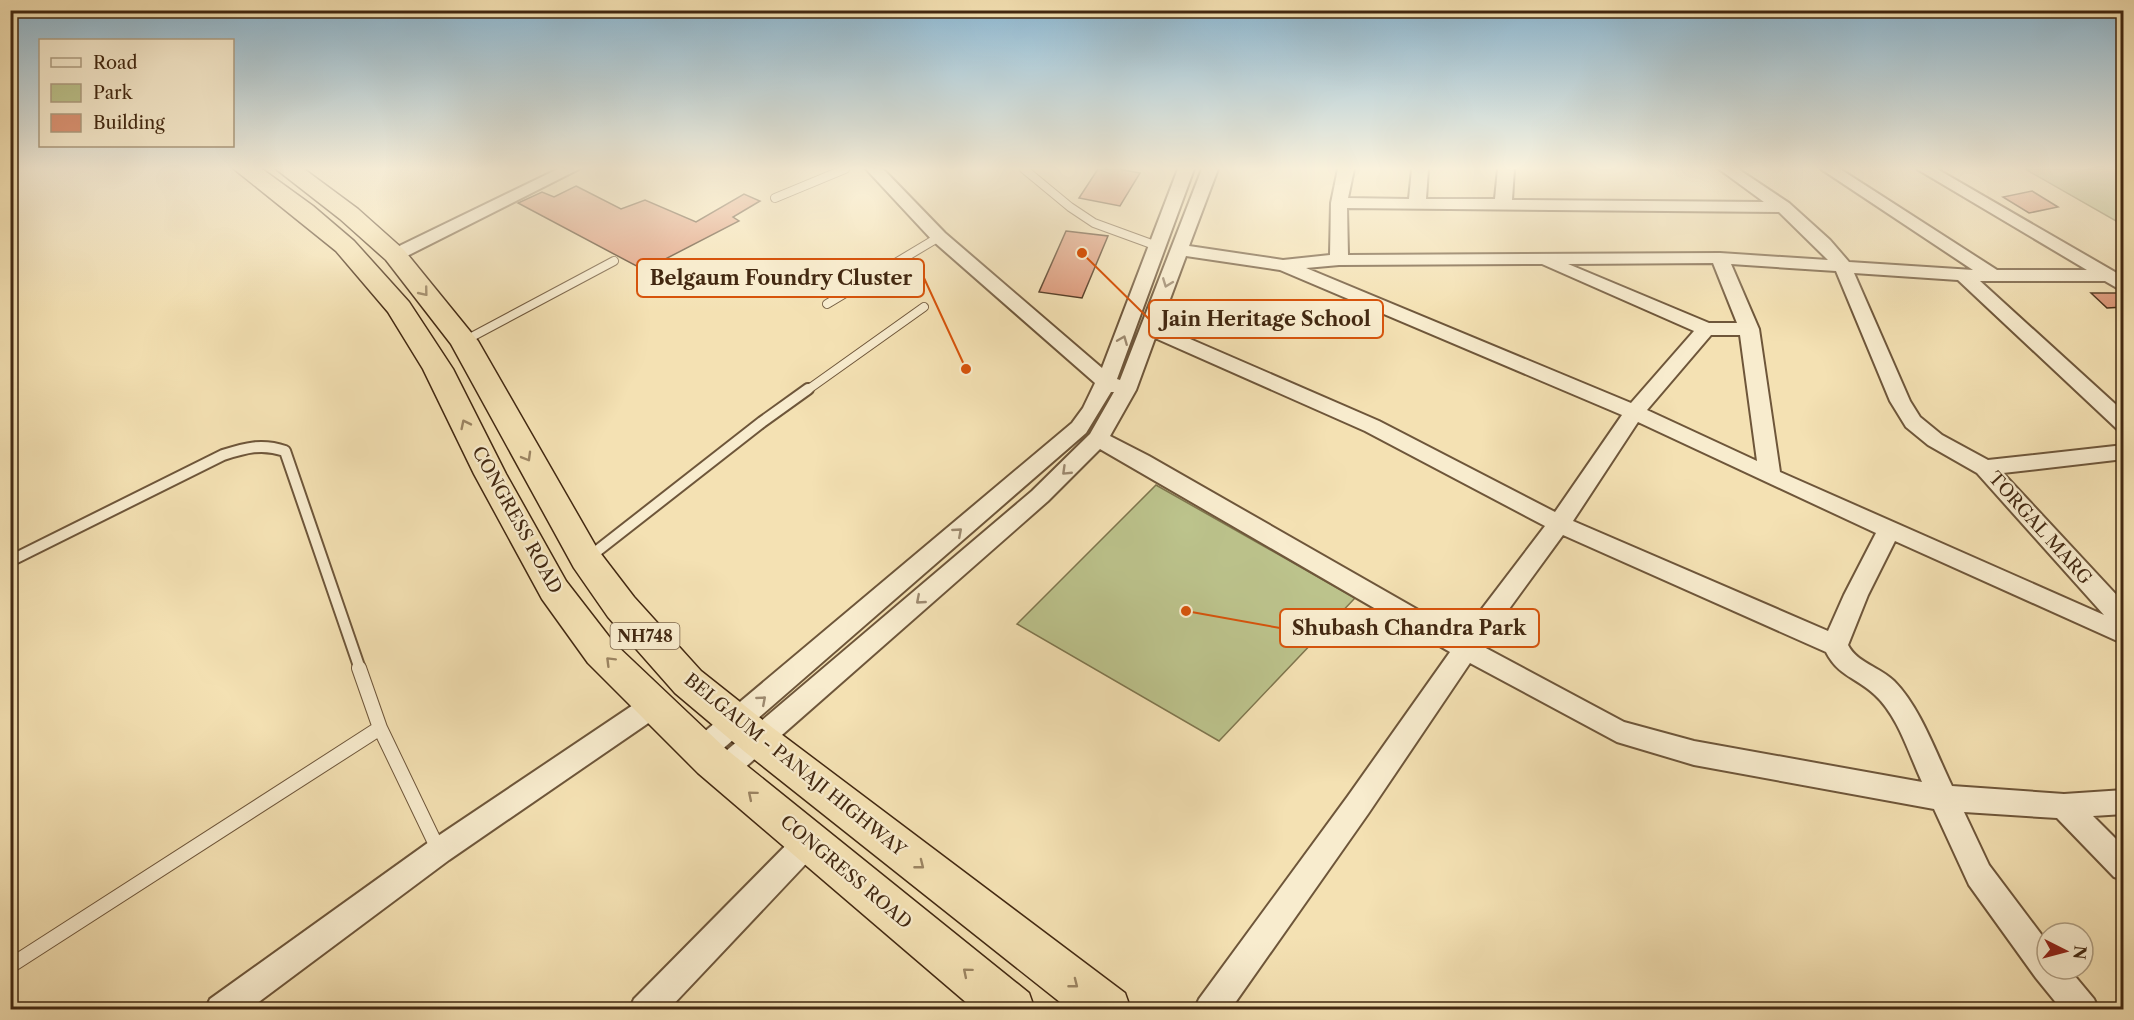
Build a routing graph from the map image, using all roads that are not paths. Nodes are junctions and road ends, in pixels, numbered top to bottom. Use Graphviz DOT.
graph roads {
  1 [pos="311,217"];
  2 [pos="352,217"];
  3 [pos="474,217"];
  4 [pos="920,217"];
  5 [pos="1084,217"];
  6 [pos="1168,217"];
  7 [pos="1192,217"];
  8 [pos="1339,217"];
  9 [pos="1794,217"];
  10 [pos="1903,217"];
  11 [pos="2007,217"];
  12 [pos="939,237"];
  13 [pos="1157,246"];
  14 [pos="1180,250"];
  15 [pos="395,255"];
  16 [pos="1540,258"];
  17 [pos="1720,258"];
  18 [pos="1339,260"];
  19 [pos="614,261"];
  20 [pos="1283,265"];
  21 [pos="1842,265"];
  22 [pos="1963,275"];
  23 [pos="1993,275"];
  24 [pos="2109,276"];
  25 [pos="2124,287"];
  26 [pos="827,304"];
  27 [pos="924,307"];
  28 [pos="1150,329"];
  29 [pos="1706,329"];
  30 [pos="1749,329"];
  31 [pos="464,341"];
  32 [pos="1116,386"];
  33 [pos="1634,412"];
  34 [pos="2124,424"];
  35 [pos="1098,439"];
  36 [pos="2124,452"];
  37 [pos="1985,468"];
  38 [pos="1770,476"];
  39 [pos="1559,524"];
  40 [pos="1890,528"];
  41 [pos="586,559"];
  42 [pos="10,561"];
  43 [pos="2124,620"];
  44 [pos="2124,634"];
  45 [pos="1835,645"];
  46 [pos="1466,649"];
  47 [pos="654,705"];
  48 [pos="380,728"];
  49 [pos="748,731"];
  50 [pos="712,760"];
  51 [pos="1943,798"];
  52 [pos="2124,802"];
  53 [pos="2064,806"];
  54 [pos="809,841"];
  55 [pos="440,851"];
  56 [pos="2124,867"];
  57 [pos="2035,950"];
  58 [pos="10,966"];
  59 [pos="2059,981"];
  60 [pos="220,1010"];
  61 [pos="645,1010"];
  62 [pos="1012,1010"];
  63 [pos="1107,1010"];
  64 [pos="1210,1010"];
  65 [pos="2083,1010"];
  47 -- 1 [label="highway, CONGRESS ROAD / NH748, one-way"];
  2 -- 15 [label="highway, BELGAUM - PANAJI HIGHWAY / NH748"];
  3 -- 15 [label="street"];
  4 -- 12 [label="street"];
  5 -- 13 [label="lane"];
  6 -- 13 [label="street"];
  7 -- 14 [label="street"];
  8 -- 18 [label="street"];
  9 -- 21 [label="street, TORGAL MARG"];
  10 -- 23 [label="street"];
  11 -- 24 [label="street"];
  12 -- 26 [label="lane"];
  12 -- 32 [label="street"];
  32 -- 13 [label="street, one-way"];
  14 -- 20 [label="street"];
  14 -- 28 [label="street, one-way"];
  15 -- 31 [label="highway, BELGAUM - PANAJI HIGHWAY / NH748, one-way"];
  16 -- 17 [label="street"];
  16 -- 18 [label="street"];
  16 -- 29 [label="street"];
  17 -- 21 [label="street"];
  17 -- 30 [label="street"];
  18 -- 20 [label="street"];
  19 -- 31 [label="lane"];
  20 -- 33 [label="street"];
  21 -- 22 [label="street"];
  21 -- 37 [label="street, TORGAL MARG"];
  22 -- 23 [label="street"];
  22 -- 34 [label="street"];
  23 -- 24 [label="street"];
  24 -- 25 [label="street"];
  27 -- 41 [label="lane"];
  28 -- 32 [label="street"];
  28 -- 39 [label="street"];
  29 -- 30 [label="street"];
  29 -- 33 [label="street"];
  30 -- 38 [label="street"];
  31 -- 41 [label="highway, BELGAUM - PANAJI HIGHWAY / NH748, one-way"];
  32 -- 35 [label="street"];
  49 -- 32 [label="street, one-way"];
  33 -- 38 [label="street"];
  33 -- 39 [label="street"];
  35 -- 46 [label="street"];
  35 -- 49 [label="street, one-way"];
  36 -- 37 [label="street"];
  37 -- 43 [label="street, TORGAL MARG"];
  38 -- 40 [label="street"];
  39 -- 45 [label="street"];
  39 -- 46 [label="street"];
  40 -- 44 [label="street"];
  40 -- 45 [label="street"];
  41 -- 49 [label="highway, BELGAUM - PANAJI HIGHWAY / NH748"];
  42 -- 48 [label="lane"];
  45 -- 51 [label="street"];
  46 -- 51 [label="street"];
  46 -- 64 [label="street"];
  47 -- 50 [label="highway, CONGRESS ROAD / NH748"];
  47 -- 55 [label="street"];
  48 -- 55 [label="lane"];
  48 -- 58 [label="lane"];
  49 -- 50 [label="street"];
  49 -- 63 [label="highway, BELGAUM - PANAJI HIGHWAY / NH748, one-way"];
  54 -- 50 [label="highway, CONGRESS ROAD / NH748, one-way"];
  51 -- 53 [label="street"];
  51 -- 57 [label="street"];
  52 -- 53 [label="street"];
  53 -- 56 [label="street"];
  54 -- 61 [label="street"];
  62 -- 54 [label="highway, CONGRESS ROAD / NH748, one-way"];
  55 -- 60 [label="street"];
  59 -- 65 [label="street"];
}
